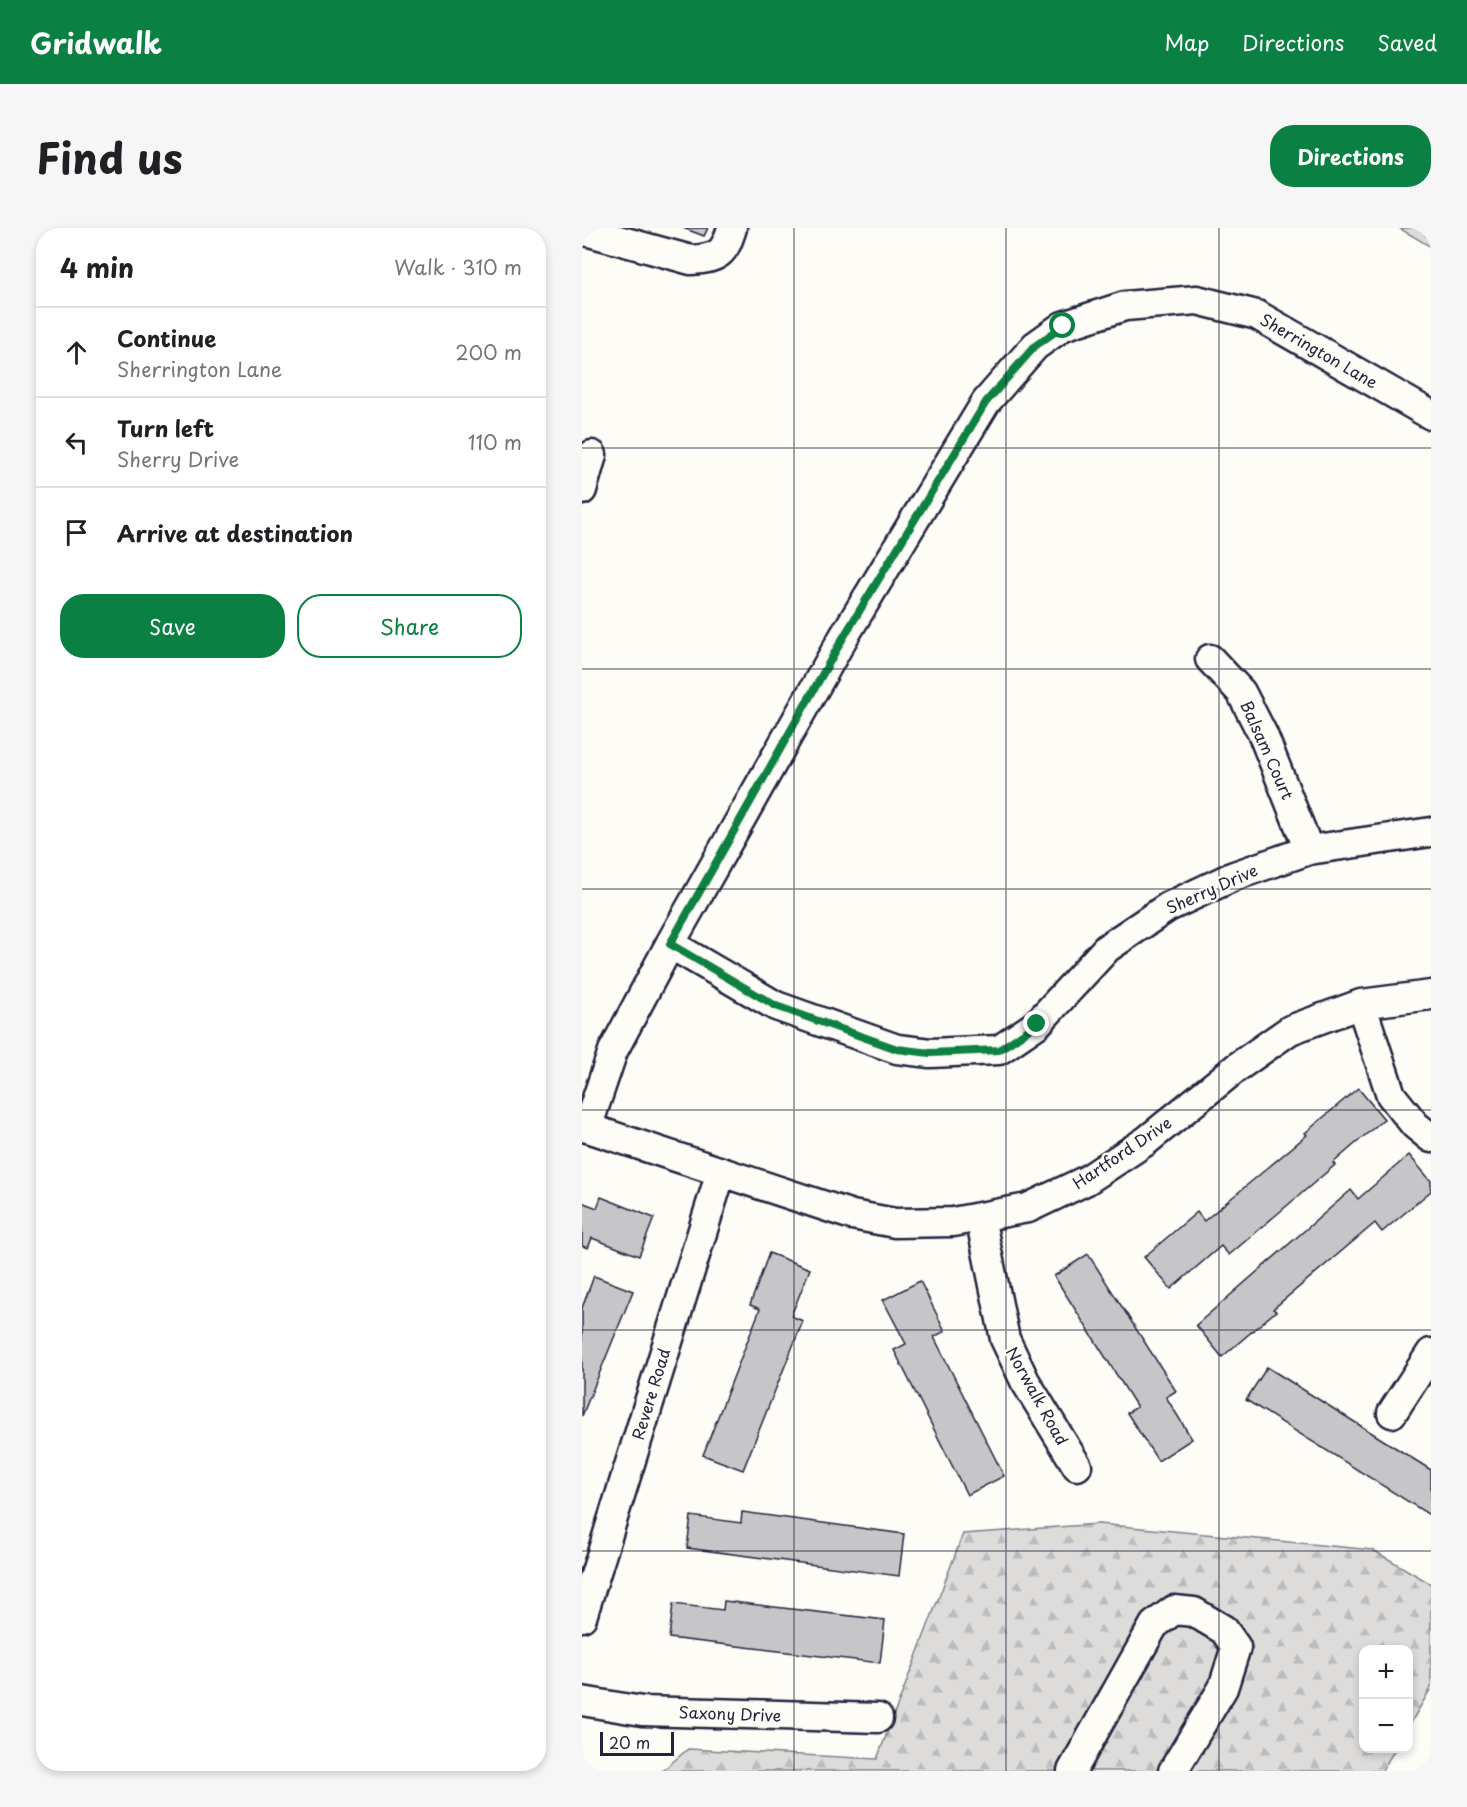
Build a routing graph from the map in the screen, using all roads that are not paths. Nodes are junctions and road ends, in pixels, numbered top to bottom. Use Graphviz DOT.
graph roads {
  1 [pos="732,228"];
  2 [pos="582,230"];
  3 [pos="1431,416"];
  4 [pos="592,455"];
  5 [pos="582,490"];
  6 [pos="1210,659"];
  7 [pos="1431,832"];
  8 [pos="1309,850"];
  9 [pos="670,944"];
  10 [pos="1431,995"];
  11 [pos="1361,1004"];
  12 [pos="584,1127"];
  13 [pos="1431,1138"];
  14 [pos="721,1172"];
  15 [pos="981,1217"];
  16 [pos="1431,1353"];
  17 [pos="1392,1413"];
  18 [pos="1077,1466"];
  19 [pos="582,1617"];
  20 [pos="582,1701"];
  21 [pos="878,1718"];
  22 [pos="1071,1771"];
  23 [pos="1173,1771"];
  1 -- 2 [label="street"];
  3 -- 9 [label="street, Sherrington Lane"];
  4 -- 5 [label="street"];
  6 -- 8 [label="street, Balsam Court"];
  7 -- 8 [label="street, Sherry Drive"];
  8 -- 9 [label="street, Sherry Drive"];
  9 -- 12 [label="street, Sherrington Lane"];
  10 -- 11 [label="street, Hartford Drive"];
  11 -- 13 [label="street"];
  11 -- 15 [label="street, Hartford Drive"];
  12 -- 14 [label="street, Hartford Drive"];
  14 -- 15 [label="street, Hartford Drive"];
  14 -- 19 [label="street, Revere Road"];
  15 -- 18 [label="street, Norwalk Road"];
  16 -- 17 [label="street"];
  20 -- 21 [label="street, Saxony Drive"];
  22 -- 23 [label="street"];
}
